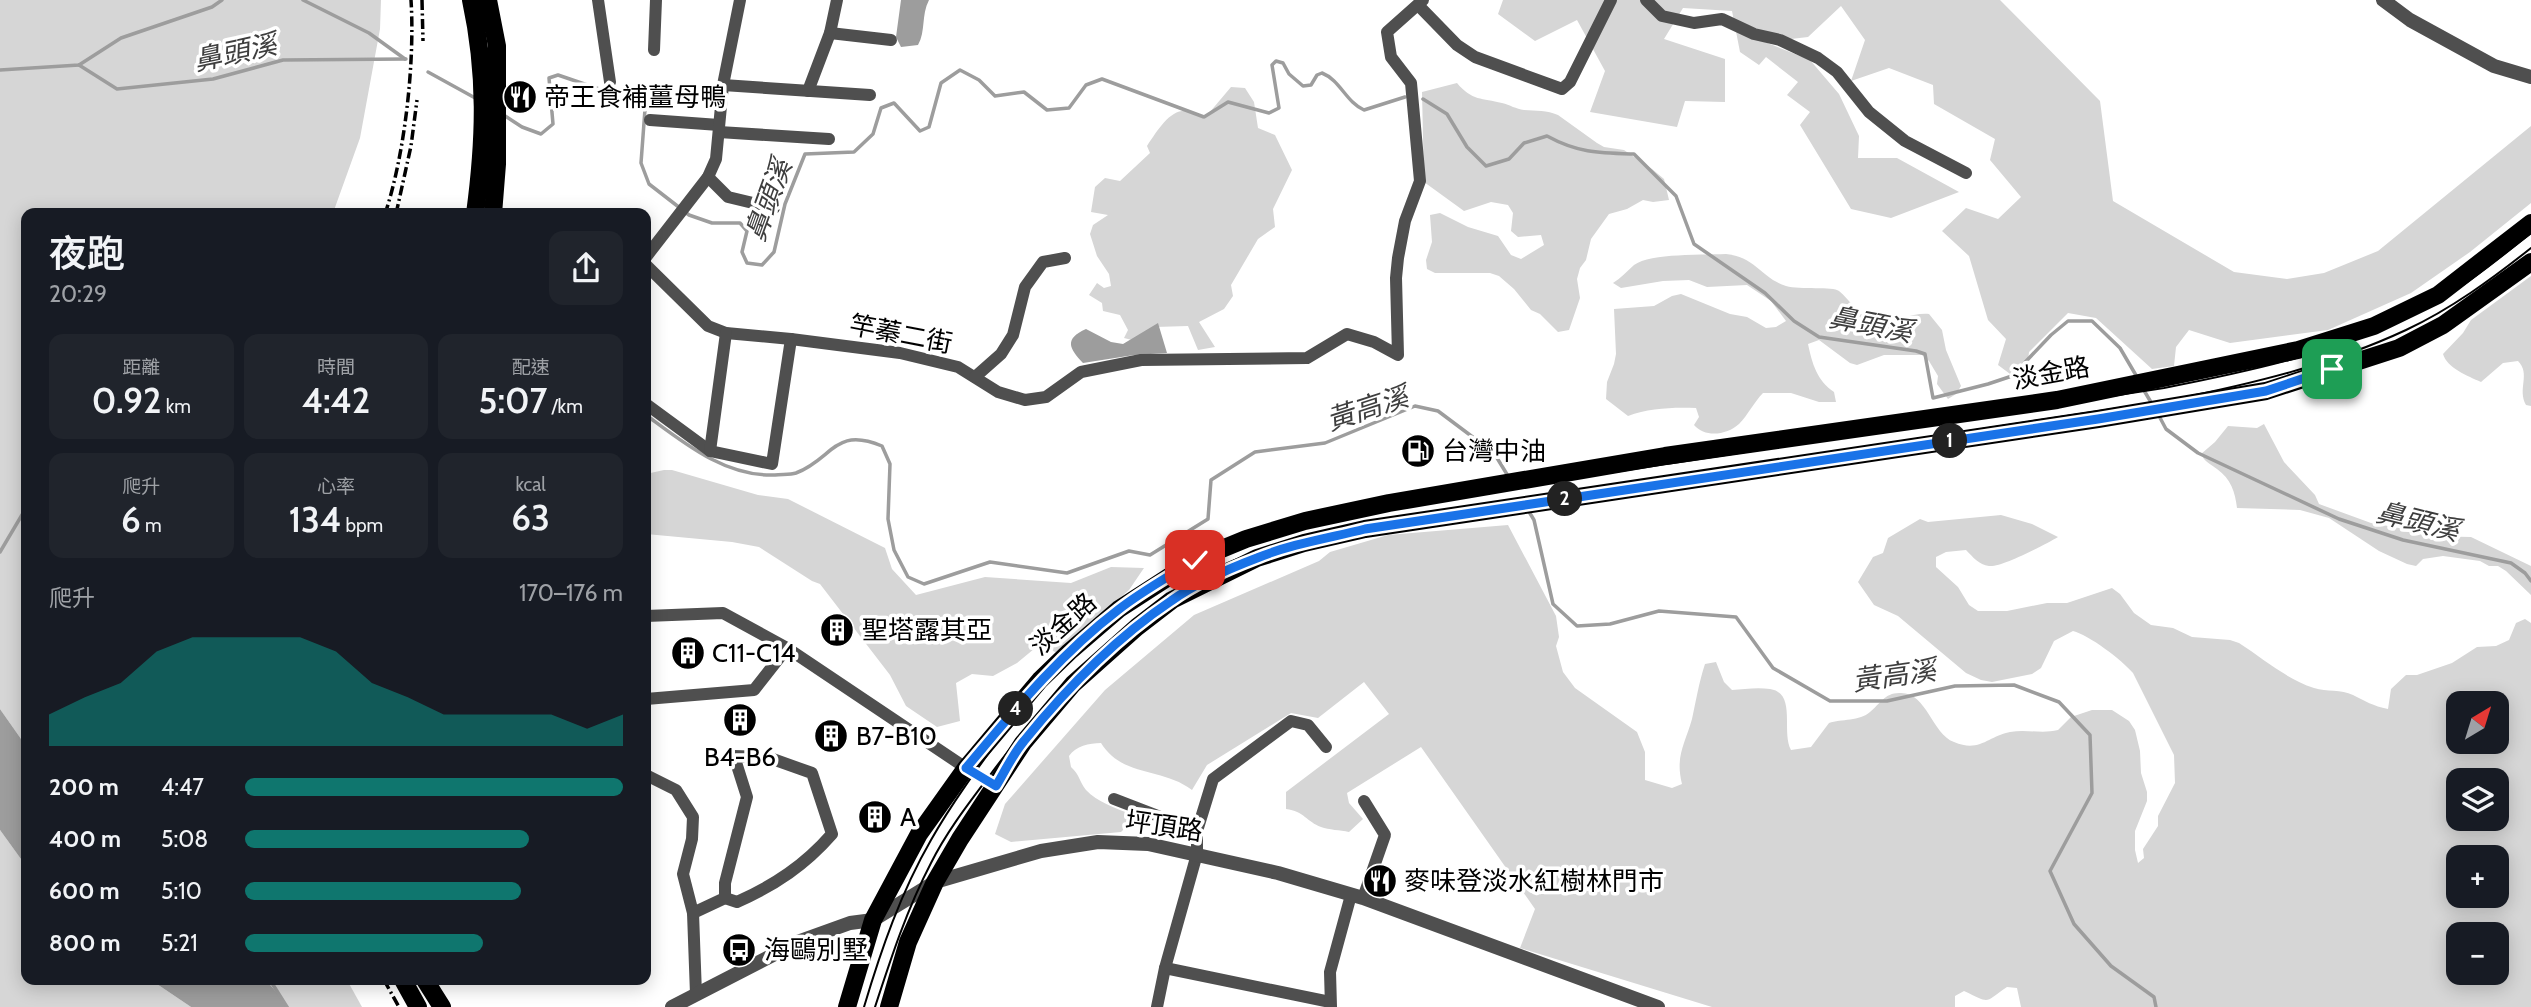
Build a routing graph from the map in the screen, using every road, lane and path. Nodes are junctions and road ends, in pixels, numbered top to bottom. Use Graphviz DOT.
graph roads {
  1 [pos="471,0"];
  2 [pos="488,0"];
  3 [pos="598,0"];
  4 [pos="656,0"];
  5 [pos="740,0"];
  6 [pos="837,0"];
  7 [pos="1611,0"];
  8 [pos="1646,0"];
  9 [pos="2383,0"];
  10 [pos="1420,3"];
  11 [pos="830,33"];
  12 [pos="891,40"];
  13 [pos="654,50"];
  14 [pos="2531,77"];
  15 [pos="610,82"];
  16 [pos="723,85"];
  17 [pos="490,87"];
  18 [pos="808,91"];
  19 [pos="870,95"];
  20 [pos="650,120"];
  21 [pos="719,128"];
  22 [pos="829,139"];
  23 [pos="489,163"];
  24 [pos="1966,173"];
  25 [pos="708,177"];
  26 [pos="477,208"];
  27 [pos="493,208"];
  28 [pos="774,208"];
  29 [pos="2531,223"];
  30 [pos="651,250"];
  31 [pos="1065,258"];
  32 [pos="2531,262"];
  33 [pos="651,270"];
  34 [pos="726,333"];
  35 [pos="791,339"];
  36 [pos="975,377"];
  37 [pos="651,408"];
  38 [pos="710,451"];
  39 [pos="651,616"];
  40 [pos="787,648"];
  41 [pos="651,699"];
  42 [pos="1326,747"];
  43 [pos="966,768"];
  44 [pos="651,778"];
  45 [pos="996,786"];
  46 [pos="1114,799"];
  47 [pos="1364,802"];
  48 [pos="1197,831"];
  49 [pos="1197,854"];
  50 [pos="935,882"];
  51 [pos="1357,896"];
  52 [pos="725,898"];
  53 [pos="693,913"];
  54 [pos="873,920"];
  55 [pos="1165,968"];
  56 [pos="406,985"];
  57 [pos="428,985"];
  58 [pos="695,994"];
  59 [pos="1331,1005"];
  60 [pos="418,1007"];
  61 [pos="442,1007"];
  62 [pos="673,1007"];
  63 [pos="847,1007"];
  64 [pos="890,1007"];
  65 [pos="1157,1007"];
  66 [pos="1658,1007"];
  1 -- 17 [label="main road"];
  2 -- 17 [label="main road"];
  3 -- 15 [label="street"];
  4 -- 13 [label="street"];
  5 -- 16 [label="street"];
  6 -- 11 [label="street"];
  7 -- 10 [label="street"];
  8 -- 24 [label="street"];
  9 -- 14 [label="street"];
  10 -- 36 [label="street, 竿蓁二街"];
  11 -- 12 [label="street"];
  11 -- 18 [label="street"];
  16 -- 18 [label="street"];
  16 -- 21 [label="street"];
  17 -- 23 [label="main road"];
  18 -- 19 [label="street"];
  20 -- 21 [label="street"];
  21 -- 22 [label="street"];
  21 -- 25 [label="street"];
  23 -- 26 [label="main road"];
  23 -- 27 [label="main road"];
  25 -- 28 [label="street"];
  25 -- 30 [label="street"];
  29 -- 43 [label="main road, 淡金路"];
  31 -- 36 [label="street"];
  32 -- 45 [label="main road, 淡金路"];
  33 -- 34 [label="street, 竿蓁二街"];
  34 -- 35 [label="street, 竿蓁二街"];
  34 -- 38 [label="street"];
  35 -- 36 [label="street, 竿蓁二街"];
  35 -- 38 [label="street"];
  37 -- 38 [label="street"];
  39 -- 40 [label="street"];
  40 -- 41 [label="street"];
  40 -- 43 [label="street"];
  42 -- 48 [label="street"];
  43 -- 45 [label="street"];
  43 -- 54 [label="main road, 淡金路"];
  44 -- 53 [label="street"];
  45 -- 50 [label="main road, 淡金路"];
  46 -- 48 [label="street"];
  47 -- 51 [label="street"];
  48 -- 49 [label="street"];
  49 -- 50 [label="street, 坪頂路"];
  49 -- 51 [label="street, 坪頂路"];
  49 -- 55 [label="street"];
  50 -- 54 [label="street, 坪頂路"];
  50 -- 64 [label="main road, 淡金路"];
  51 -- 59 [label="street"];
  51 -- 66 [label="street, 坪頂路"];
  52 -- 52 [label="street"];
  52 -- 53 [label="street"];
  53 -- 58 [label="street"];
  54 -- 58 [label="street, 坪頂路"];
  54 -- 63 [label="main road, 淡金路"];
  55 -- 59 [label="street"];
  55 -- 65 [label="street"];
  56 -- 60 [label="main road"];
  57 -- 61 [label="main road"];
  58 -- 62 [label="street, 坪頂路"];
}
